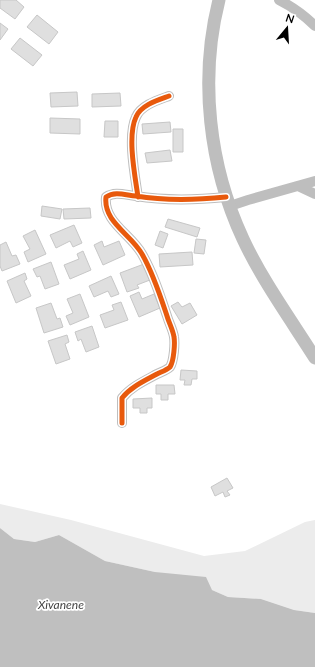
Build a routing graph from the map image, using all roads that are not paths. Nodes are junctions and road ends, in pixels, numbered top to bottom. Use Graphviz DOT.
graph roads {
  1 [pos="219,0"];
  2 [pos="278,0"];
  3 [pos="315,26"];
  4 [pos="169,96"];
  5 [pos="315,181"];
  6 [pos="298,186"];
  7 [pos="315,194"];
  8 [pos="138,197"];
  9 [pos="228,202"];
  10 [pos="315,358"];
  11 [pos="122,423"];
  1 -- 9 [label="main road"];
  2 -- 3 [label="street"];
  4 -- 8 [label="street"];
  5 -- 6 [label="street"];
  6 -- 7 [label="street"];
  6 -- 9 [label="street"];
  8 -- 9 [label="street"];
  8 -- 11 [label="street"];
  9 -- 10 [label="main road"];
}
